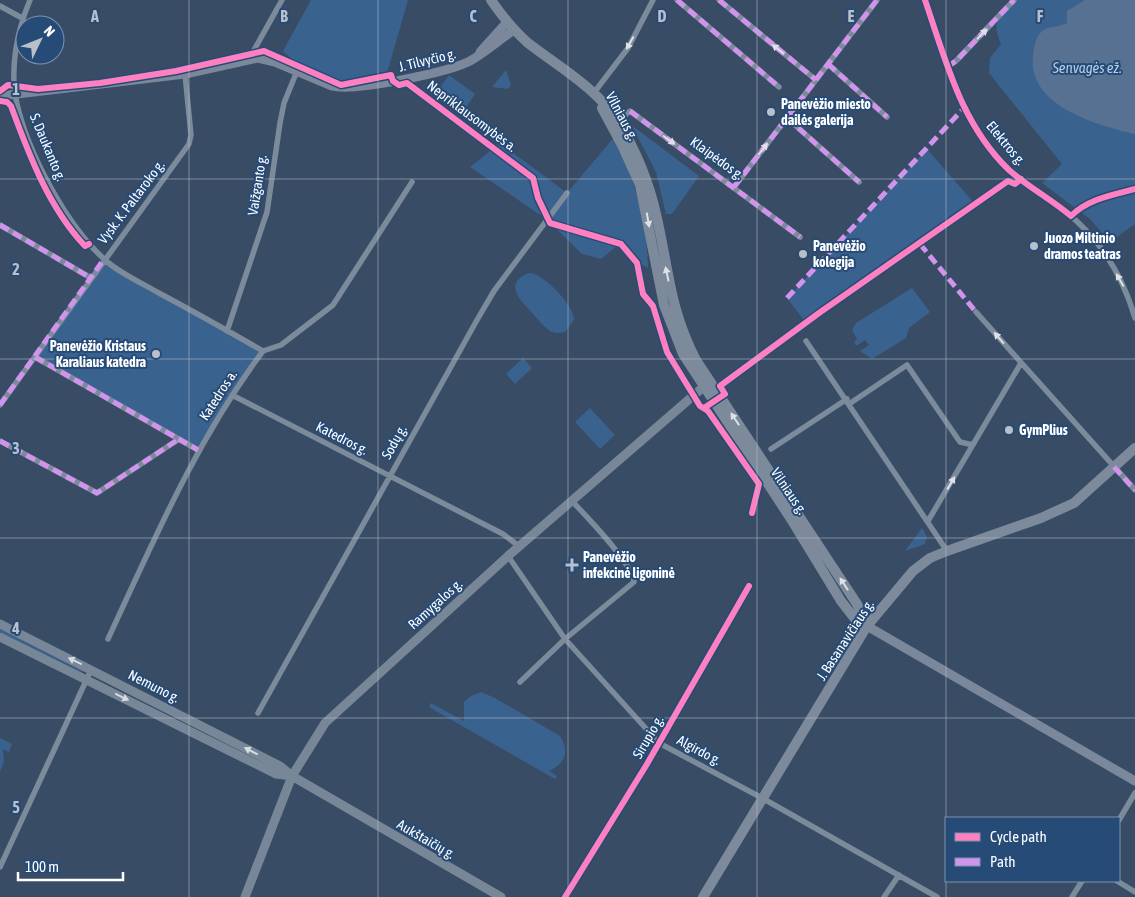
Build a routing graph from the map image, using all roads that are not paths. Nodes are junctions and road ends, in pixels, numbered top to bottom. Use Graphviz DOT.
graph roads {
  1 [pos="30,0"];
  2 [pos="282,0"];
  3 [pos="491,0"];
  4 [pos="653,0"];
  5 [pos="677,0"];
  6 [pos="719,0"];
  7 [pos="877,0"];
  8 [pos="925,0"];
  9 [pos="1014,0"];
  10 [pos="0,6"];
  11 [pos="16,15"];
  12 [pos="23,15"];
  13 [pos="510,26"];
  14 [pos="249,59"];
  15 [pos="828,64"];
  16 [pos="15,65"];
  17 [pos="947,67"];
  18 [pos="297,71"];
  19 [pos="185,74"];
  20 [pos="816,80"];
  21 [pos="779,87"];
  22 [pos="593,94"];
  23 [pos="0,96"];
  24 [pos="16,96"];
  25 [pos="887,117"];
  26 [pos="787,118"];
  27 [pos="615,124"];
  28 [pos="412,182"];
  29 [pos="859,182"];
  30 [pos="734,188"];
  31 [pos="567,193"];
  32 [pos="0,225"];
  33 [pos="800,237"];
  34 [pos="104,259"];
  35 [pos="91,278"];
  36 [pos="976,312"];
  37 [pos="1135,318"];
  38 [pos="227,330"];
  39 [pos="806,341"];
  40 [pos="263,351"];
  41 [pos="35,357"];
  42 [pos="1021,363"];
  43 [pos="706,384"];
  44 [pos="232,395"];
  45 [pos="848,402"];
  46 [pos="0,405"];
  47 [pos="179,439"];
  48 [pos="0,441"];
  49 [pos="973,445"];
  50 [pos="1135,448"];
  51 [pos="771,449"];
  52 [pos="198,450"];
  53 [pos="1114,467"];
  54 [pos="389,476"];
  55 [pos="1135,490"];
  56 [pos="572,501"];
  57 [pos="928,521"];
  58 [pos="520,547"];
  59 [pos="948,551"];
  60 [pos="508,556"];
  61 [pos="748,586"];
  62 [pos="0,624"];
  63 [pos="867,626"];
  64 [pos="0,637"];
  65 [pos="108,639"];
  66 [pos="565,639"];
  67 [pos="92,670"];
  68 [pos="87,680"];
  69 [pos="520,682"];
  70 [pos="258,713"];
  71 [pos="659,743"];
  72 [pos="292,776"];
  73 [pos="1135,781"];
  74 [pos="1135,793"];
  75 [pos="762,798"];
  76 [pos="339,803"];
  77 [pos="1120,818"];
  78 [pos="0,867"];
  79 [pos="899,876"];
  80 [pos="1081,882"];
  81 [pos="1119,882"];
  82 [pos="1135,892"];
  83 [pos="245,897"];
  84 [pos="501,897"];
  85 [pos="566,897"];
  86 [pos="703,897"];
  87 [pos="884,897"];
  88 [pos="937,897"];
  89 [pos="1072,897"];
  1 -- 12 [label="street, S. Daukanto g."];
  2 -- 14 [label="street"];
  3 -- 13 [label="highway"];
  4 -- 22 [label="street, one-way"];
  5 -- 21 [label="street"];
  20 -- 6 [label="street, one-way"];
  7 -- 15 [label="street"];
  8 -- 17 [label="street, Elektros g."];
  17 -- 9 [label="street, one-way"];
  10 -- 11 [label="street"];
  13 -- 18 [label="main road, J. Tilvyčio g."];
  13 -- 22 [label="highway"];
  14 -- 18 [label="main road, J. Tilvyčio g."];
  14 -- 19 [label="main road, J. Tilvyčio g."];
  15 -- 20 [label="street"];
  15 -- 25 [label="street"];
  16 -- 24 [label="street, S. Daukanto g."];
  37 -- 17 [label="street, Elektros g., one-way"];
  18 -- 38 [label="street, Vaižganto g."];
  19 -- 24 [label="main road, J. Tilvyčio g."];
  19 -- 34 [label="street, Vysk. K. Paltaroko g."];
  20 -- 26 [label="street"];
  22 -- 27 [label="highway, Vilniaus g."];
  23 -- 24 [label="main road, J. Tilvyčio g."];
  24 -- 34 [label="street, S. Daukanto g."];
  26 -- 29 [label="street"];
  30 -- 26 [label="street, one-way"];
  27 -- 30 [label="street, Klaipėdos g., one-way"];
  27 -- 43 [label="highway, Vilniaus g."];
  28 -- 40 [label="street"];
  30 -- 33 [label="street, Klaipėdos g."];
  31 -- 54 [label="street, Sodų g."];
  32 -- 35 [label="street"];
  34 -- 35 [label="street, Vysk. K. Paltaroko g."];
  34 -- 38 [label="street"];
  35 -- 41 [label="street, Vysk. K. Paltaroko g."];
  42 -- 36 [label="street, one-way"];
  38 -- 40 [label="street"];
  39 -- 45 [label="street"];
  40 -- 44 [label="street, Katedros a."];
  41 -- 46 [label="street, Vysk. K. Paltaroko g."];
  41 -- 47 [label="street"];
  42 -- 49 [label="street"];
  42 -- 53 [label="street"];
  43 -- 56 [label="main road, Ramygalos g."];
  43 -- 63 [label="highway, Vilniaus g."];
  44 -- 52 [label="street, Katedros a."];
  44 -- 54 [label="street, Katedros g."];
  45 -- 49 [label="street"];
  45 -- 51 [label="street"];
  45 -- 57 [label="street"];
  47 -- 48 [label="street"];
  47 -- 52 [label="street"];
  57 -- 49 [label="street, one-way"];
  50 -- 53 [label="highway, J. Basanavičiaus g."];
  52 -- 65 [label="street, Katedros a."];
  53 -- 55 [label="street"];
  53 -- 59 [label="highway, J. Basanavičiaus g."];
  54 -- 58 [label="street, Katedros g."];
  54 -- 70 [label="street, Sodų g."];
  56 -- 58 [label="main road, Ramygalos g."];
  56 -- 66 [label="street"];
  57 -- 59 [label="street"];
  58 -- 60 [label="main road, Ramygalos g."];
  59 -- 63 [label="highway, J. Basanavičiaus g."];
  60 -- 66 [label="street, Algirdo g."];
  60 -- 72 [label="main road, Ramygalos g."];
  61 -- 71 [label="street, Sirupio g."];
  67 -- 62 [label="main road, Nemuno g., one-way"];
  63 -- 73 [label="main road"];
  63 -- 75 [label="highway, J. Basanavičiaus g."];
  64 -- 68 [label="main road, Nemuno g."];
  66 -- 69 [label="street"];
  66 -- 71 [label="street, Algirdo g."];
  67 -- 68 [label="street"];
  72 -- 67 [label="main road, Nemuno g., one-way"];
  68 -- 72 [label="main road, Nemuno g., one-way"];
  68 -- 78 [label="street"];
  71 -- 75 [label="street, Algirdo g."];
  71 -- 85 [label="street, Sirupio g."];
  72 -- 76 [label="main road, Nemuno g."];
  72 -- 83 [label="main road, Ramygalos g."];
  74 -- 77 [label="street"];
  75 -- 79 [label="street, Algirdo g."];
  75 -- 86 [label="highway, J. Basanavičiaus g."];
  76 -- 84 [label="main road, Aukštaičių g."];
  79 -- 87 [label="street"];
  79 -- 88 [label="street, Algirdo g."];
  80 -- 89 [label="street"];
  81 -- 82 [label="street"];
}
